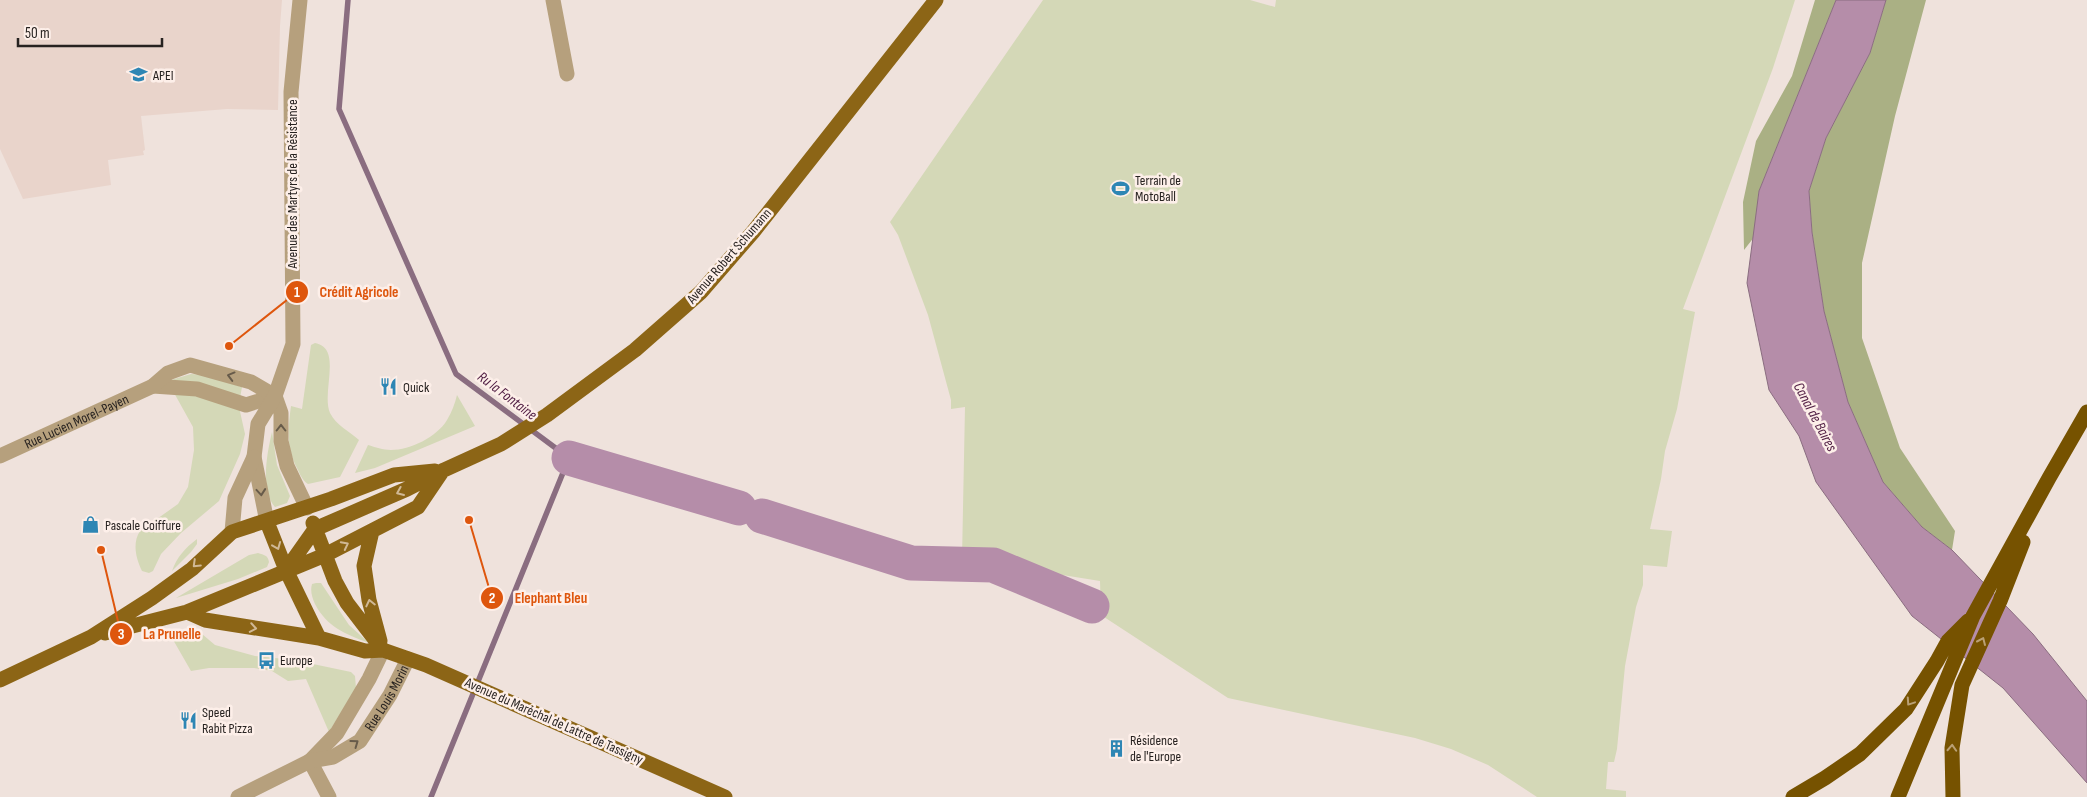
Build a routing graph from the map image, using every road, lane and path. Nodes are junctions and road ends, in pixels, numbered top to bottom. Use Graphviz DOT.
graph roads {
  1 [pos="300,0"];
  2 [pos="553,0"];
  3 [pos="936,0"];
  4 [pos="567,74"];
  5 [pos="153,386"];
  6 [pos="275,396"];
  7 [pos="2087,412"];
  8 [pos="0,456"];
  9 [pos="254,457"];
  10 [pos="444,470"];
  11 [pos="307,508"];
  12 [pos="267,522"];
  13 [pos="315,529"];
  14 [pos="232,532"];
  15 [pos="372,532"];
  16 [pos="325,555"];
  17 [pos="286,570"];
  18 [pos="2005,571"];
  19 [pos="187,612"];
  20 [pos="1973,616"];
  21 [pos="91,637"];
  22 [pos="320,638"];
  23 [pos="383,650"];
  24 [pos="408,659"];
  25 [pos="0,680"];
  26 [pos="310,761"];
  27 [pos="238,797"];
  28 [pos="329,797"];
  29 [pos="724,797"];
  30 [pos="1793,797"];
  31 [pos="1898,797"];
  32 [pos="1953,797"];
  1 -- 6 [label="street, Avenue des Martyrs de la Résistance"];
  2 -- 4 [label="street"];
  3 -- 10 [label="main road, Avenue Robert Schumann"];
  5 -- 6 [label="street, Rue Lucien Morel-Payen"];
  6 -- 5 [label="street, Rue Lucien Morel-Payen, one-way"];
  5 -- 8 [label="street, Rue Lucien Morel-Payen"];
  6 -- 9 [label="street, Avenue des Martyrs de la Résistance"];
  11 -- 6 [label="street, one-way"];
  7 -- 18 [label="highway"];
  9 -- 12 [label="street, Avenue des Martyrs de la Résistance, one-way"];
  9 -- 14 [label="street, Avenue des Martyrs de la Résistance"];
  10 -- 11 [label="main road"];
  10 -- 13 [label="main road, Avenue Robert Schumann, one-way"];
  10 -- 15 [label="main road"];
  11 -- 12 [label="main road"];
  11 -- 13 [label="main road"];
  12 -- 14 [label="main road"];
  12 -- 17 [label="main road, one-way"];
  13 -- 16 [label="main road"];
  13 -- 17 [label="main road"];
  14 -- 21 [label="main road, one-way"];
  16 -- 15 [label="main road, one-way"];
  23 -- 15 [label="main road, one-way"];
  16 -- 17 [label="main road"];
  16 -- 23 [label="main road"];
  17 -- 19 [label="main road"];
  17 -- 22 [label="main road"];
  18 -- 20 [label="highway"];
  32 -- 18 [label="highway, one-way"];
  19 -- 21 [label="main road"];
  19 -- 22 [label="main road, Avenue du Maréchal de Lattre de Tassigny, one-way"];
  20 -- 30 [label="highway, one-way"];
  20 -- 31 [label="highway"];
  21 -- 25 [label="main road"];
  22 -- 23 [label="main road, Avenue du Maréchal de Lattre de Tassigny"];
  23 -- 24 [label="main road, Avenue du Maréchal de Lattre de Tassigny"];
  23 -- 26 [label="street, Rue Louis Morin"];
  26 -- 24 [label="street, Rue Louis Morin, one-way"];
  24 -- 29 [label="main road, Avenue du Maréchal de Lattre de Tassigny"];
  26 -- 27 [label="street, Rue Louis Morin"];
  26 -- 28 [label="street"];
}
